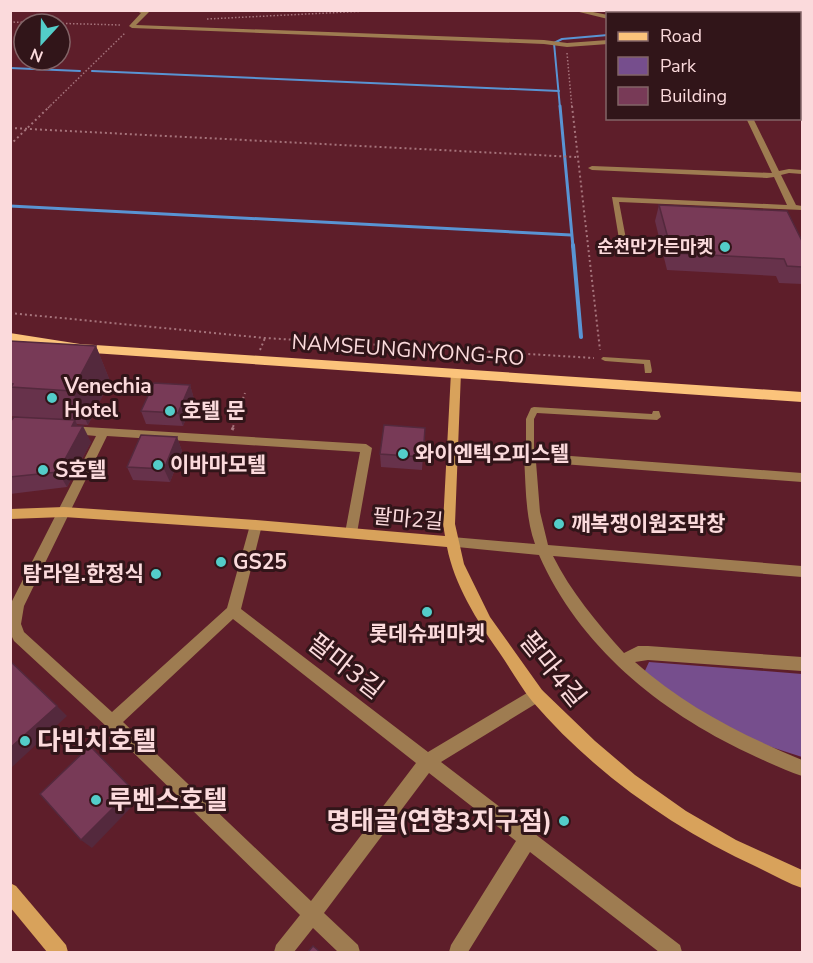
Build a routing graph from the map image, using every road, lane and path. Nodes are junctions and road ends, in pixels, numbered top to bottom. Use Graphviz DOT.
graph roads {
  1 [pos="136,10"];
  2 [pos="387,10"];
  3 [pos="573,10"];
  4 [pos="606,17"];
  5 [pos="204,19"];
  6 [pos="10,22"];
  7 [pos="132,26"];
  8 [pos="606,42"];
  9 [pos="565,45"];
  10 [pos="750,120"];
  11 [pos="10,128"];
  12 [pos="27,128"];
  13 [pos="10,146"];
  14 [pos="576,157"];
  15 [pos="592,168"];
  16 [pos="802,172"];
  17 [pos="777,174"];
  18 [pos="798,208"];
  19 [pos="626,255"];
  20 [pos="10,313"];
  21 [pos="10,337"];
  22 [pos="265,338"];
  23 [pos="10,342"];
  24 [pos="91,349"];
  25 [pos="260,350"];
  26 [pos="22,352"];
  27 [pos="605,359"];
  28 [pos="648,371"];
  29 [pos="456,372"];
  30 [pos="245,393"];
  31 [pos="802,397"];
  32 [pos="656,413"];
  33 [pos="57,429"];
  34 [pos="104,432"];
  35 [pos="229,440"];
  36 [pos="530,457"];
  37 [pos="802,477"];
  38 [pos="64,512"];
  39 [pos="10,514"];
  40 [pos="256,525"];
  41 [pos="351,533"];
  42 [pos="452,543"];
  43 [pos="543,549"];
  44 [pos="802,571"];
  45 [pos="233,610"];
  46 [pos="622,661"];
  47 [pos="802,664"];
  48 [pos="537,694"];
  49 [pos="112,722"];
  50 [pos="427,762"];
  51 [pos="802,768"];
  52 [pos="527,840"];
  53 [pos="802,879"];
  54 [pos="10,892"];
  55 [pos="312,914"];
  56 [pos="59,952"];
  57 [pos="283,952"];
  58 [pos="351,952"];
  59 [pos="458,952"];
  60 [pos="673,952"];
  1 -- 7 [label="street"];
  2 -- 5 [label="path"];
  3 -- 4 [label="street"];
  6 -- 7 [label="path"];
  7 -- 9 [label="street"];
  7 -- 12 [label="path"];
  8 -- 9 [label="street"];
  9 -- 14 [label="path"];
  10 -- 17 [label="street"];
  11 -- 12 [label="path"];
  12 -- 13 [label="path"];
  12 -- 14 [label="path"];
  14 -- 27 [label="path"];
  15 -- 17 [label="street"];
  16 -- 17 [label="street"];
  17 -- 18 [label="street"];
  18 -- 19 [label="street"];
  20 -- 22 [label="path"];
  21 -- 24 [label="main road"];
  22 -- 25 [label="path"];
  22 -- 27 [label="path"];
  23 -- 24 [label="main road, NAMSEUNGNYONG-RO"];
  24 -- 26 [label="main road"];
  24 -- 29 [label="main road, NAMSEUNGNYONG-RO"];
  27 -- 28 [label="lane"];
  29 -- 31 [label="main road, NAMSEUNGNYONG-RO"];
  29 -- 42 [label="street, 팔마4길"];
  30 -- 35 [label="path"];
  32 -- 36 [label="lane"];
  33 -- 34 [label="street"];
  34 -- 35 [label="street"];
  34 -- 38 [label="street"];
  35 -- 41 [label="street"];
  36 -- 37 [label="street"];
  36 -- 43 [label="street"];
  38 -- 39 [label="street, 팔마2길"];
  38 -- 40 [label="street, 팔마2길"];
  38 -- 49 [label="street"];
  40 -- 41 [label="street, 팔마2길"];
  40 -- 45 [label="street"];
  41 -- 42 [label="street, 팔마2길"];
  42 -- 43 [label="street, 팔마2길"];
  42 -- 48 [label="street, 팔마4길"];
  43 -- 44 [label="street, 팔마2길"];
  43 -- 46 [label="street"];
  45 -- 49 [label="street"];
  45 -- 50 [label="street, 팔마3길"];
  46 -- 47 [label="street"];
  46 -- 51 [label="street"];
  48 -- 50 [label="street"];
  48 -- 53 [label="street, 팔마4길"];
  49 -- 55 [label="street"];
  50 -- 52 [label="street, 팔마3길"];
  50 -- 55 [label="street"];
  52 -- 59 [label="street"];
  52 -- 60 [label="street, 팔마3길"];
  54 -- 56 [label="street"];
  55 -- 57 [label="street"];
  55 -- 58 [label="street"];
}
